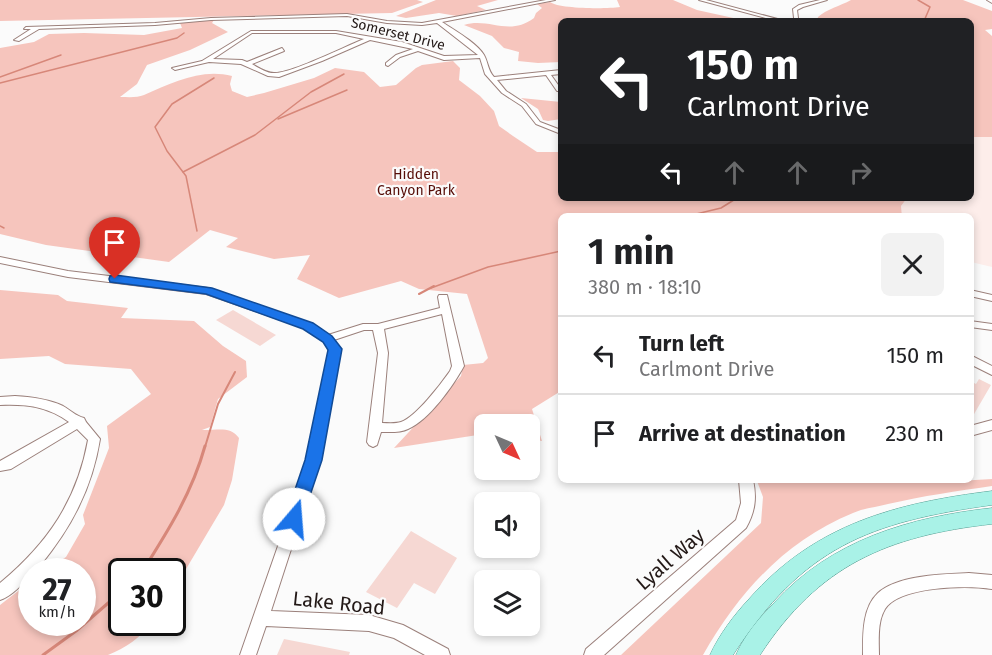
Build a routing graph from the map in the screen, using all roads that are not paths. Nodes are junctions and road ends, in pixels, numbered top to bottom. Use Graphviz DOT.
graph roads {
  1 [pos="553,0"];
  2 [pos="701,0"];
  3 [pos="734,0"];
  4 [pos="825,0"];
  5 [pos="718,6"];
  6 [pos="492,11"];
  7 [pos="303,16"];
  8 [pos="503,17"];
  9 [pos="770,18"];
  10 [pos="796,18"];
  11 [pos="439,22"];
  12 [pos="37,27"];
  13 [pos="0,28"];
  14 [pos="11,28"];
  15 [pos="26,28"];
  16 [pos="299,31"];
  17 [pos="370,38"];
  18 [pos="17,40"];
  19 [pos="419,49"];
  20 [pos="282,50"];
  21 [pos="482,56"];
  22 [pos="209,60"];
  23 [pos="248,64"];
  24 [pos="388,64"];
  25 [pos="175,68"];
  26 [pos="558,72"];
  27 [pos="547,73"];
  28 [pos="273,75"];
  29 [pos="262,79"];
  30 [pos="492,79"];
  31 [pos="558,89"];
  32 [pos="558,124"];
  33 [pos="548,128"];
  34 [pos="558,131"];
  35 [pos="0,260"];
  36 [pos="974,295"];
  37 [pos="443,297"];
  38 [pos="992,298"];
  39 [pos="445,310"];
  40 [pos="974,325"];
  41 [pos="378,327"];
  42 [pos="992,327"];
  43 [pos="327,339"];
  44 [pos="974,361"];
  45 [pos="992,371"];
  46 [pos="0,401"];
  47 [pos="80,421"];
  48 [pos="992,426"];
  49 [pos="375,427"];
  50 [pos="974,429"];
  51 [pos="373,442"];
  52 [pos="2,467"];
  53 [pos="746,483"];
  54 [pos="992,498"];
  55 [pos="992,516"];
  56 [pos="992,582"];
  57 [pos="0,592"];
  58 [pos="261,618"];
  59 [pos="248,655"];
  60 [pos="442,655"];
  61 [pos="592,655"];
  62 [pos="721,655"];
  63 [pos="747,655"];
  64 [pos="871,655"];
  1 -- 6 [label="street"];
  2 -- 5 [label="street"];
  3 -- 5 [label="street"];
  4 -- 10 [label="street"];
  5 -- 9 [label="street"];
  6 -- 8 [label="street"];
  6 -- 11 [label="street"];
  7 -- 11 [label="street"];
  7 -- 12 [label="street"];
  7 -- 16 [label="street"];
  11 -- 21 [label="street"];
  12 -- 15 [label="street"];
  12 -- 18 [label="street"];
  13 -- 14 [label="street"];
  16 -- 17 [label="street, Somerset Drive"];
  16 -- 22 [label="street, Somerset Drive"];
  17 -- 19 [label="street, Somerset Drive"];
  17 -- 28 [label="street"];
  19 -- 21 [label="street, Somerset Drive"];
  19 -- 24 [label="street"];
  20 -- 23 [label="street"];
  21 -- 30 [label="street"];
  22 -- 23 [label="street"];
  22 -- 25 [label="street"];
  23 -- 28 [label="street"];
  26 -- 27 [label="street"];
  27 -- 30 [label="street"];
  27 -- 31 [label="street"];
  28 -- 29 [label="street"];
  30 -- 33 [label="street"];
  32 -- 33 [label="street"];
  33 -- 34 [label="street"];
  35 -- 43 [label="street"];
  36 -- 38 [label="street"];
  37 -- 39 [label="street"];
  39 -- 41 [label="street"];
  39 -- 49 [label="street"];
  40 -- 42 [label="street"];
  41 -- 43 [label="street"];
  41 -- 49 [label="street"];
  43 -- 58 [label="street"];
  44 -- 45 [label="street"];
  46 -- 47 [label="street"];
  47 -- 52 [label="street"];
  47 -- 57 [label="street"];
  48 -- 50 [label="street"];
  49 -- 51 [label="street"];
  53 -- 61 [label="street, Lyall Way"];
  54 -- 62 [label="main road"];
  55 -- 63 [label="main road"];
  56 -- 64 [label="street"];
  58 -- 59 [label="street"];
  58 -- 60 [label="street, Lake Road"];
}
